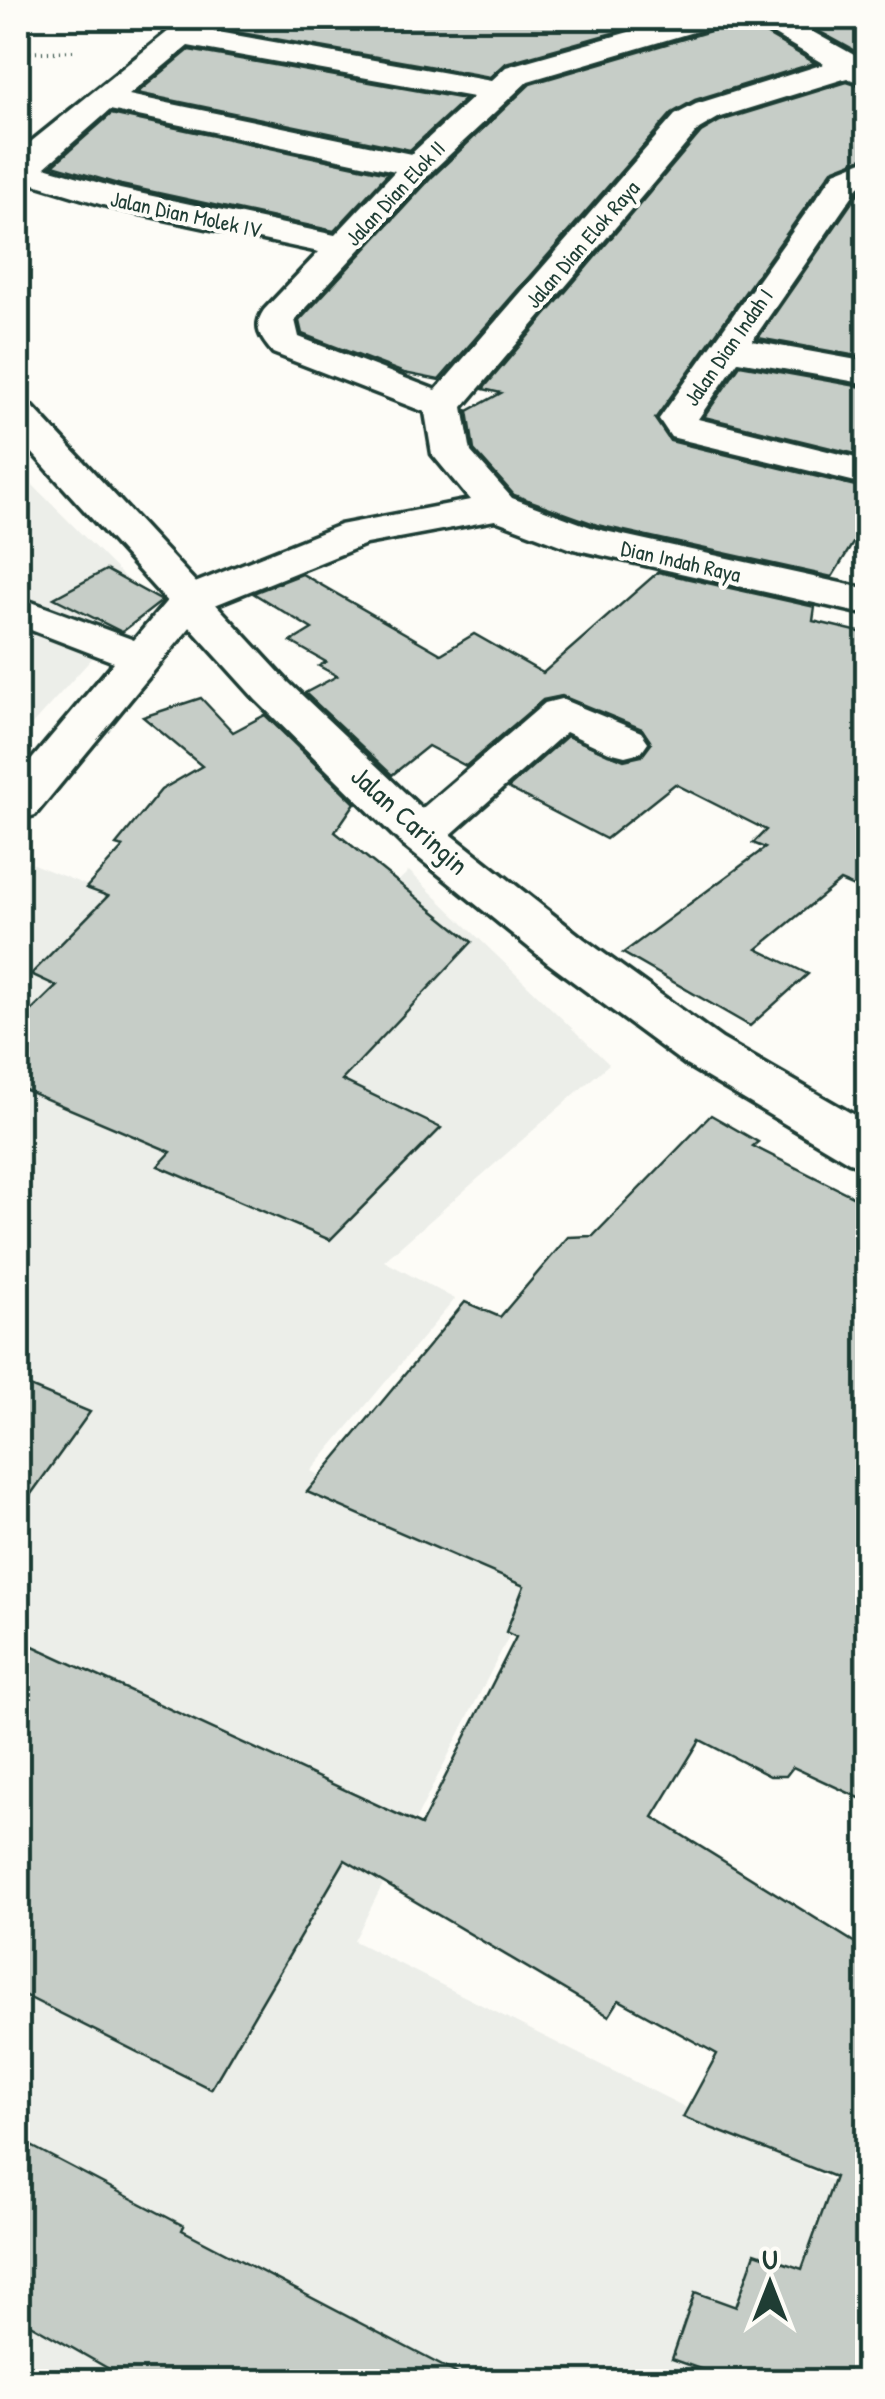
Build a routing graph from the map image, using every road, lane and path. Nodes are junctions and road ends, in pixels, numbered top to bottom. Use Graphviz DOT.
graph roads {
  1 [pos="709,18"];
  2 [pos="767,18"];
  3 [pos="192,26"];
  4 [pos="75,51"];
  5 [pos="18,54"];
  6 [pos="861,68"];
  7 [pos="499,92"];
  8 [pos="104,99"];
  9 [pos="418,166"];
  10 [pos="868,169"];
  11 [pos="344,247"];
  12 [pos="727,348"];
  13 [pos="868,373"];
  14 [pos="444,406"];
  15 [pos="18,414"];
  16 [pos="452,454"];
  17 [pos="868,473"];
  18 [pos="498,507"];
  19 [pos="355,534"];
  20 [pos="190,600"];
  21 [pos="868,602"];
  22 [pos="18,610"];
  23 [pos="142,658"];
  24 [pos="626,742"];
  25 [pos="18,805"];
  26 [pos="421,835"];
  27 [pos="868,1148"];
  1 -- 7 [label="street, Jalan Dian Elok II"];
  2 -- 6 [label="street"];
  3 -- 7 [label="street"];
  3 -- 8 [label="street"];
  4 -- 5 [label="path"];
  6 -- 14 [label="street, Jalan Dian Elok Raya"];
  7 -- 9 [label="street, Jalan Dian Elok II"];
  8 -- 9 [label="street"];
  8 -- 11 [label="street, Jalan Dian Molek IV"];
  9 -- 11 [label="street, Jalan Dian Elok II"];
  10 -- 12 [label="street, Jalan Dian Indah I"];
  11 -- 14 [label="street, Jalan Dian Elok II"];
  12 -- 13 [label="street"];
  12 -- 17 [label="street, Jalan Dian Indah I"];
  14 -- 16 [label="street"];
  15 -- 20 [label="street, Jalan Caringin"];
  16 -- 18 [label="street"];
  16 -- 19 [label="street"];
  18 -- 19 [label="street"];
  18 -- 21 [label="street, Dian Indah Raya"];
  19 -- 20 [label="street"];
  20 -- 23 [label="street"];
  20 -- 26 [label="street, Jalan Caringin"];
  22 -- 23 [label="street"];
  23 -- 25 [label="street"];
  24 -- 26 [label="street"];
  26 -- 27 [label="street, Jalan Caringin"];
}
